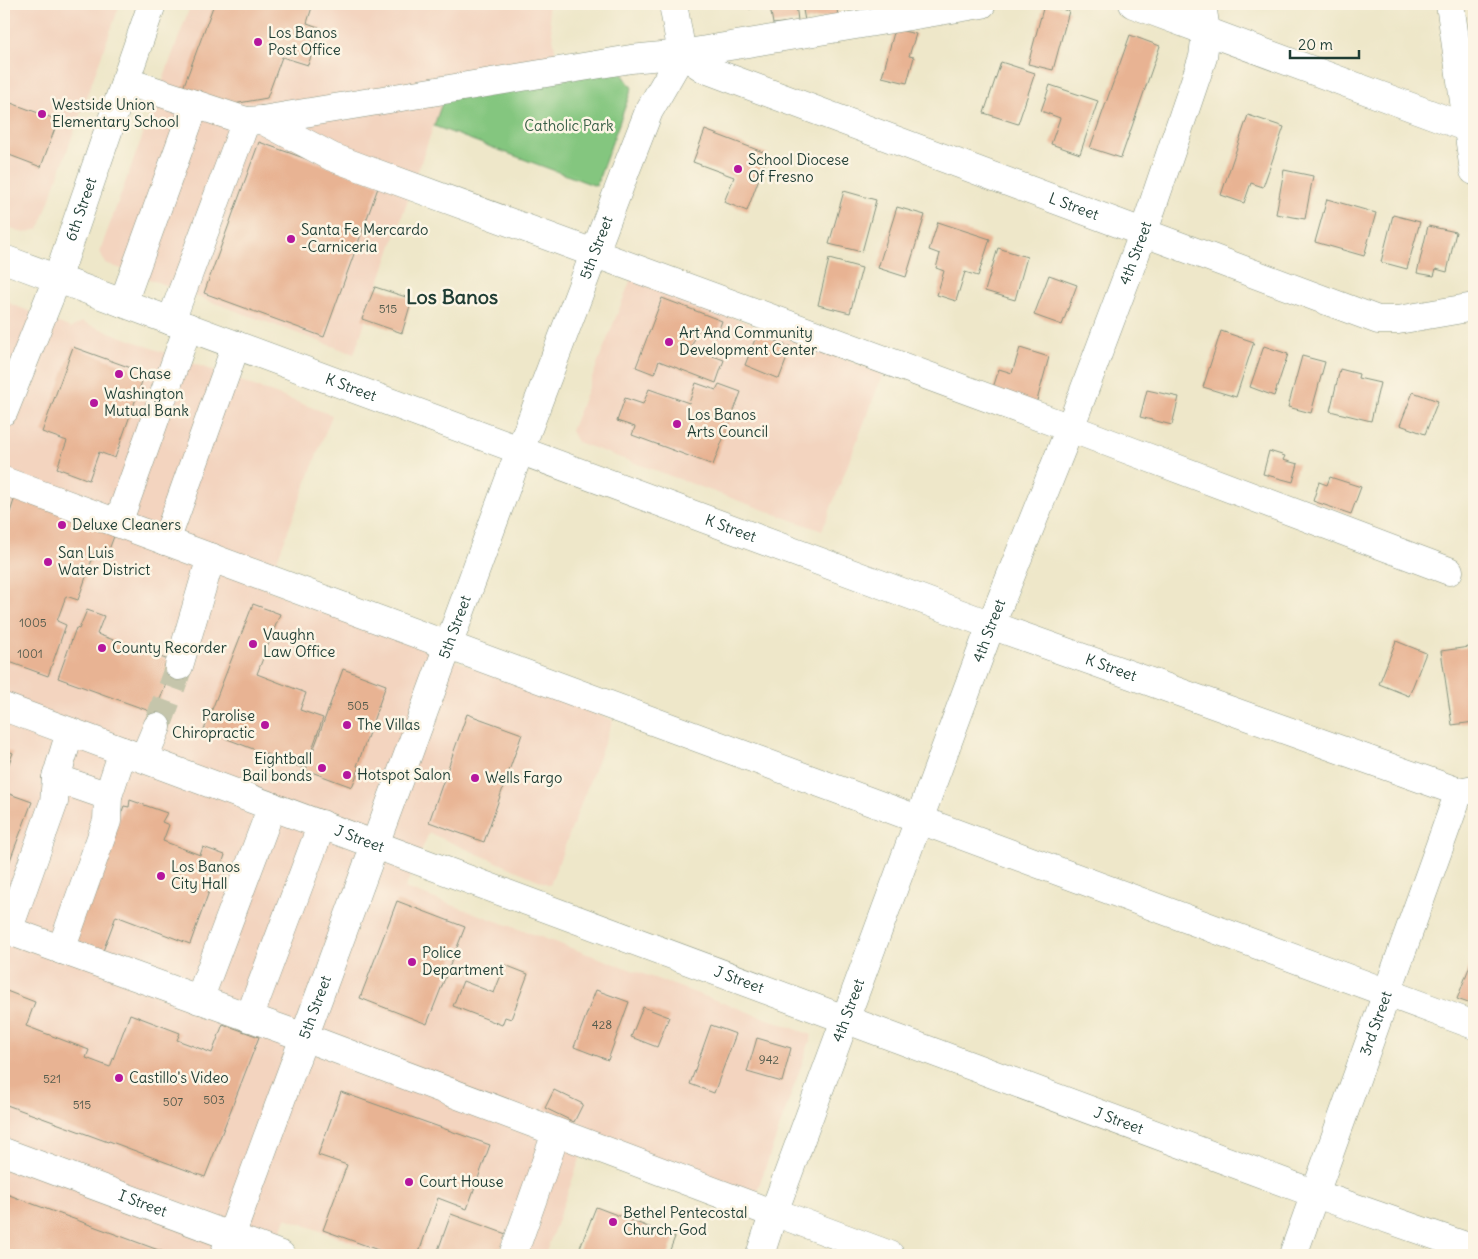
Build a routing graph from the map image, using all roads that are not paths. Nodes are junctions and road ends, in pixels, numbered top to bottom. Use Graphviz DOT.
graph roads {
  1 [pos="152,4"];
  2 [pos="673,4"];
  3 [pos="982,4"];
  4 [pos="1133,4"];
  5 [pos="1202,4"];
  6 [pos="1450,4"];
  7 [pos="1206,31"];
  8 [pos="682,54"];
  9 [pos="125,81"];
  10 [pos="195,104"];
  11 [pos="254,120"];
  12 [pos="1468,128"];
  13 [pos="1474,171"];
  14 [pos="1143,234"];
  15 [pos="595,253"];
  16 [pos="4,259"];
  17 [pos="57,279"];
  18 [pos="123,303"];
  19 [pos="1474,307"];
  20 [pos="180,324"];
  21 [pos="236,345"];
  22 [pos="4,411"];
  23 [pos="1070,428"];
  24 [pos="520,450"];
  25 [pos="4,481"];
  26 [pos="118,523"];
  27 [pos="166,541"];
  28 [pos="211,557"];
  29 [pos="1449,571"];
  30 [pos="991,625"];
  31 [pos="448,645"];
  32 [pos="179,666"];
  33 [pos="4,707"];
  34 [pos="157,727"];
  35 [pos="70,732"];
  36 [pos="134,755"];
  37 [pos="56,778"];
  38 [pos="1467,790"];
  39 [pos="108,796"];
  40 [pos="272,806"];
  41 [pos="919,820"];
  42 [pos="322,824"];
  43 [pos="375,844"];
  44 [pos="6,930"];
  45 [pos="61,950"];
  46 [pos="1387,994"];
  47 [pos="199,1000"];
  48 [pos="249,1018"];
  49 [pos="845,1019"];
  50 [pos="1474,1025"];
  51 [pos="304,1037"];
  52 [pos="556,1133"];
  53 [pos="4,1152"];
  54 [pos="1316,1194"];
  55 [pos="774,1213"];
  56 [pos="228,1246"];
  57 [pos="1474,1249"];
  58 [pos="281,1255"];
  59 [pos="513,1255"];
  60 [pos="760,1255"];
  61 [pos="890,1255"];
  62 [pos="1293,1255"];
  1 -- 9 [label="street, 6th Street"];
  2 -- 8 [label="street"];
  3 -- 8 [label="street"];
  4 -- 7 [label="street"];
  5 -- 7 [label="street, 4th Street"];
  6 -- 12 [label="street"];
  7 -- 12 [label="street"];
  7 -- 14 [label="street, 4th Street"];
  8 -- 11 [label="street"];
  8 -- 14 [label="street, L Street"];
  8 -- 15 [label="street, 5th Street"];
  9 -- 10 [label="street"];
  9 -- 17 [label="street, 6th Street"];
  10 -- 11 [label="street"];
  10 -- 18 [label="street"];
  11 -- 15 [label="street"];
  11 -- 20 [label="street"];
  12 -- 13 [label="street"];
  14 -- 19 [label="street, L Street"];
  14 -- 23 [label="street, 4th Street"];
  15 -- 23 [label="street"];
  15 -- 24 [label="street, 5th Street"];
  16 -- 17 [label="street, K Street"];
  17 -- 18 [label="street, K Street"];
  17 -- 22 [label="street, 6th Street"];
  18 -- 20 [label="street, K Street"];
  20 -- 21 [label="street, K Street"];
  20 -- 26 [label="street"];
  21 -- 24 [label="street, K Street"];
  21 -- 27 [label="street"];
  23 -- 29 [label="street"];
  23 -- 30 [label="street, 4th Street"];
  24 -- 30 [label="street, K Street"];
  24 -- 31 [label="street, 5th Street"];
  25 -- 26 [label="street"];
  26 -- 27 [label="street"];
  27 -- 28 [label="street"];
  28 -- 31 [label="street"];
  28 -- 32 [label="street"];
  30 -- 38 [label="street, K Street"];
  30 -- 41 [label="street, 4th Street"];
  31 -- 41 [label="street"];
  31 -- 43 [label="street, 5th Street"];
  33 -- 35 [label="street, J Street"];
  34 -- 36 [label="street"];
  35 -- 36 [label="street, J Street"];
  35 -- 37 [label="street"];
  36 -- 39 [label="street"];
  36 -- 40 [label="street, J Street"];
  37 -- 39 [label="street"];
  37 -- 44 [label="street"];
  38 -- 46 [label="street, 3rd Street"];
  39 -- 45 [label="street"];
  40 -- 42 [label="street, J Street"];
  40 -- 47 [label="street"];
  41 -- 46 [label="street"];
  41 -- 49 [label="street, 4th Street"];
  42 -- 43 [label="street, J Street"];
  42 -- 48 [label="street"];
  43 -- 49 [label="street, J Street"];
  43 -- 51 [label="street, 5th Street"];
  44 -- 45 [label="street"];
  45 -- 47 [label="street"];
  46 -- 50 [label="street"];
  46 -- 54 [label="street, 3rd Street"];
  47 -- 48 [label="street"];
  48 -- 51 [label="street"];
  49 -- 54 [label="street, J Street"];
  49 -- 55 [label="street, 4th Street"];
  51 -- 52 [label="street"];
  51 -- 56 [label="street, 5th Street"];
  52 -- 55 [label="street"];
  52 -- 59 [label="street"];
  53 -- 56 [label="street, I Street"];
  54 -- 57 [label="street, J Street"];
  54 -- 62 [label="street, 3rd Street"];
  55 -- 60 [label="street, 4th Street"];
  55 -- 61 [label="street"];
  56 -- 58 [label="street, I Street"];
}
